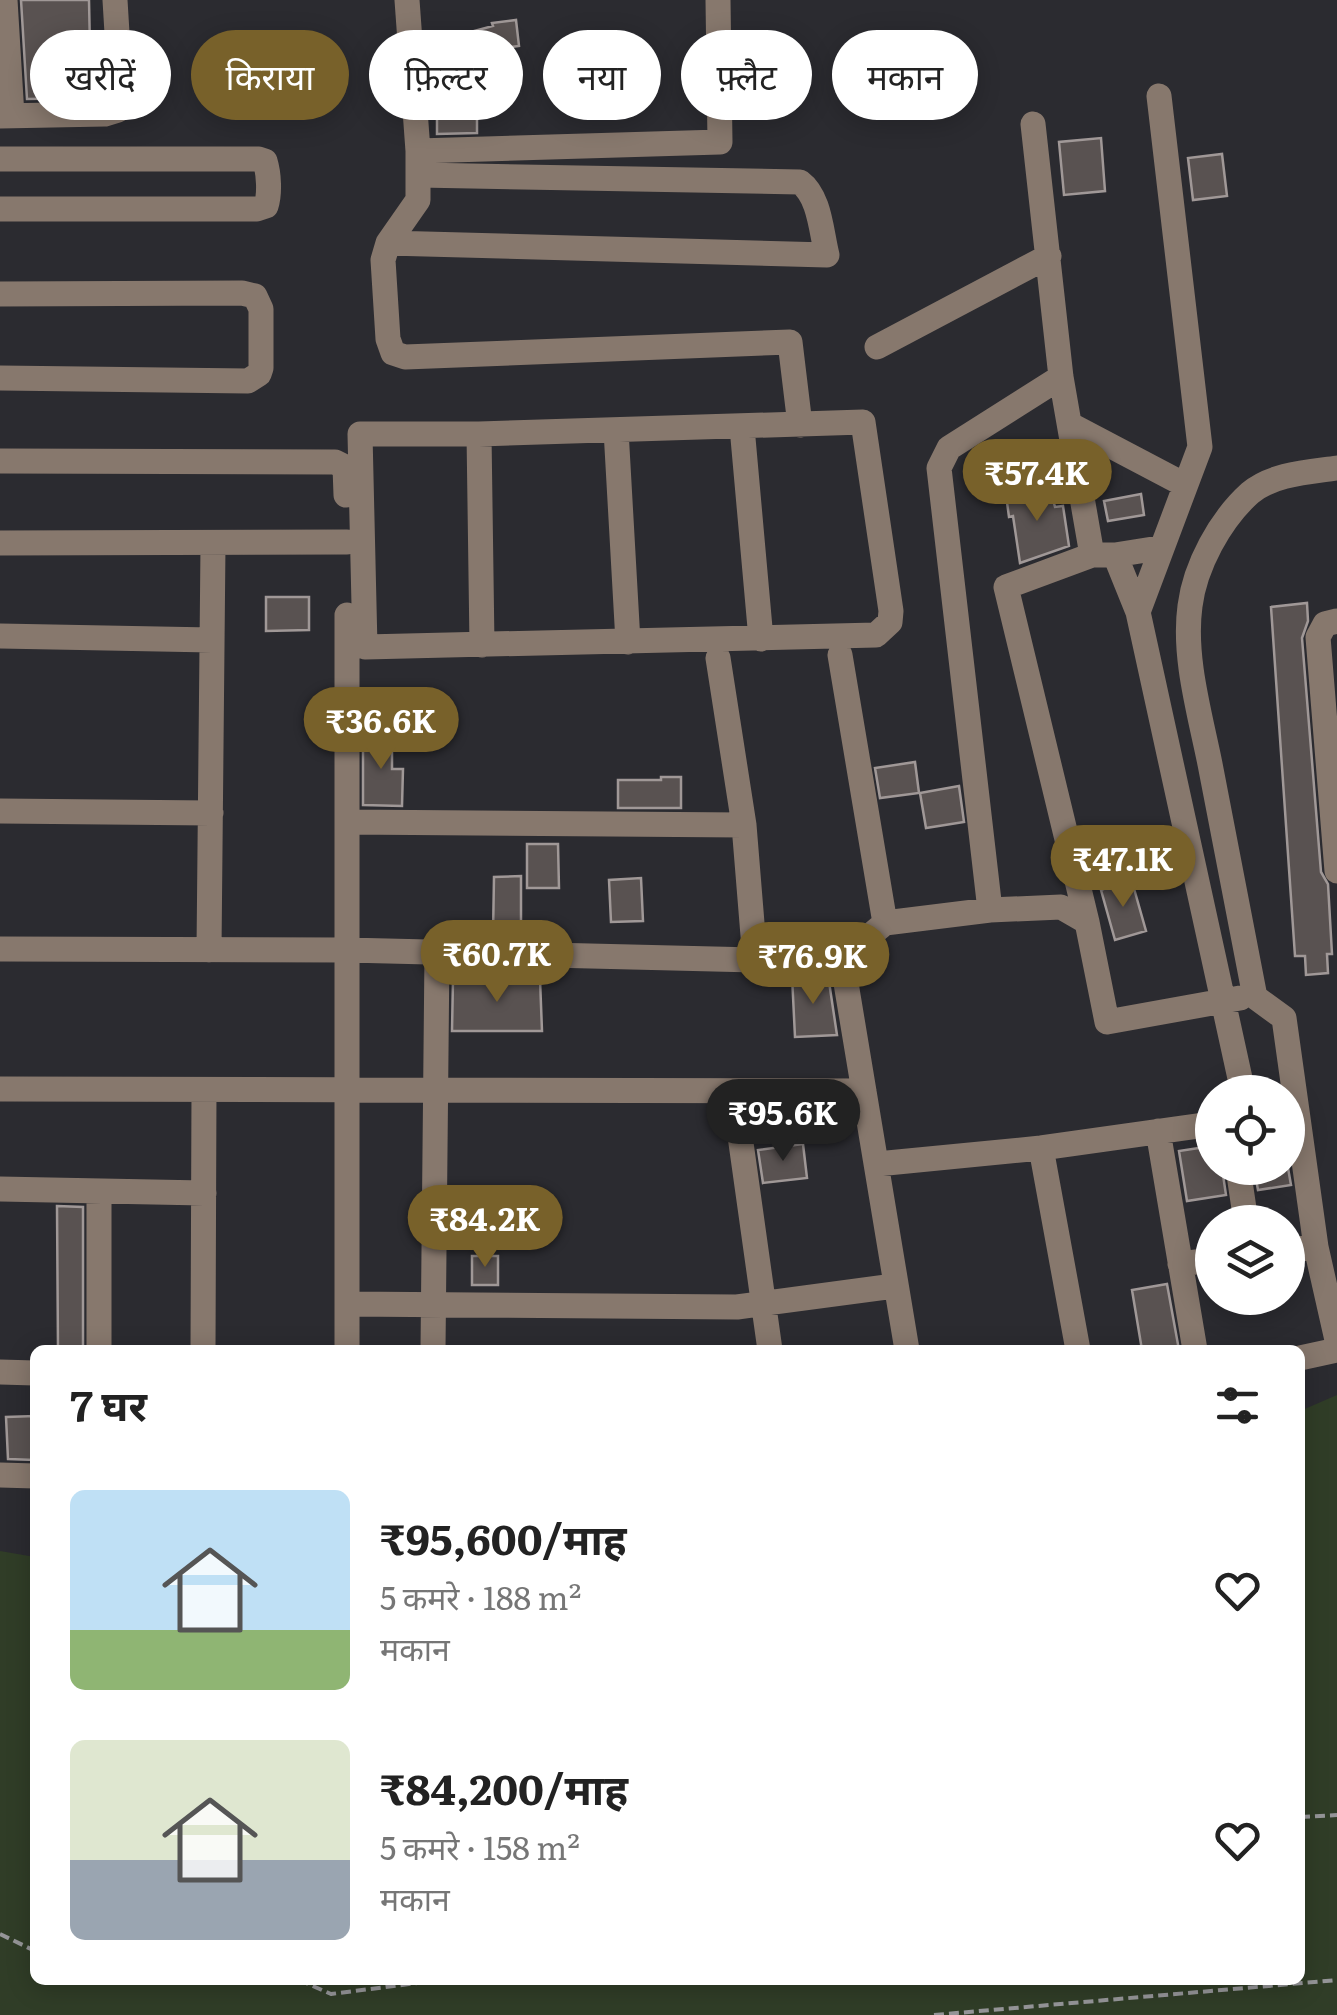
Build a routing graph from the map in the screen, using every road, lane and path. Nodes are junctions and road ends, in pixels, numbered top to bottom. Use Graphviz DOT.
graph roads {
  1 [pos="6,0"];
  2 [pos="115,0"];
  3 [pos="407,0"];
  4 [pos="718,0"];
  5 [pos="1159,96"];
  6 [pos="6,116"];
  7 [pos="1033,124"];
  8 [pos="0,159"];
  9 [pos="418,163"];
  10 [pos="0,209"];
  11 [pos="388,243"];
  12 [pos="1050,256"];
  13 [pos="0,294"];
  14 [pos="878,346"];
  15 [pos="1061,377"];
  16 [pos="0,378"];
  17 [pos="800,425"];
  18 [pos="1071,425"];
  19 [pos="742,426"];
  20 [pos="616,430"];
  21 [pos="479,434"];
  22 [pos="0,461"];
  23 [pos="1337,468"];
  24 [pos="1185,485"];
  25 [pos="347,542"];
  26 [pos="0,544"];
  27 [pos="213,545"];
  28 [pos="1160,548"];
  29 [pos="1103,555"];
  30 [pos="1138,612"];
  31 [pos="1337,622"];
  32 [pos="0,636"];
  33 [pos="761,639"];
  34 [pos="212,640"];
  35 [pos="628,642"];
  36 [pos="482,645"];
  37 [pos="840,654"];
  38 [pos="718,658"];
  39 [pos="1333,770"];
  40 [pos="0,811"];
  41 [pos="210,812"];
  42 [pos="347,822"];
  43 [pos="744,826"];
  44 [pos="1337,871"];
  45 [pos="990,910"];
  46 [pos="1087,922"];
  47 [pos="885,923"];
  48 [pos="0,949"];
  49 [pos="209,950"];
  50 [pos="347,950"];
  51 [pos="437,952"];
  52 [pos="842,959"];
  53 [pos="755,960"];
  54 [pos="1255,997"];
  55 [pos="1224,998"];
  56 [pos="1239,1075"];
  57 [pos="347,1088"];
  58 [pos="0,1089"];
  59 [pos="204,1090"];
  60 [pos="437,1091"];
  61 [pos="864,1091"];
  62 [pos="734,1093"];
  63 [pos="1195,1126"];
  64 [pos="1158,1131"];
  65 [pos="1041,1148"];
  66 [pos="877,1164"];
  67 [pos="0,1189"];
  68 [pos="99,1191"];
  69 [pos="204,1193"];
  70 [pos="1316,1247"];
  71 [pos="1305,1248"];
  72 [pos="1195,1262"];
  73 [pos="1180,1264"];
  74 [pos="894,1286"];
  75 [pos="347,1304"];
  76 [pos="432,1304"];
  77 [pos="762,1305"];
  78 [pos="1337,1340"];
  79 [pos="99,1345"];
  80 [pos="203,1345"];
  81 [pos="347,1345"];
  82 [pos="433,1345"];
  83 [pos="769,1345"];
  84 [pos="906,1345"];
  85 [pos="1077,1345"];
  86 [pos="1194,1345"];
  87 [pos="1337,1350"];
  88 [pos="1305,1357"];
  89 [pos="0,1372"];
  90 [pos="30,1373"];
  91 [pos="0,1476"];
  92 [pos="30,1476"];
  93 [pos="1337,1815"];
  94 [pos="1305,1818"];
  95 [pos="0,1934"];
  96 [pos="30,1948"];
  97 [pos="1337,1980"];
  98 [pos="1305,1983"];
  99 [pos="310,1985"];
  100 [pos="401,1985"];
  101 [pos="1279,1985"];
  102 [pos="934,2015"];
  1 -- 6 [label="street"];
  2 -- 6 [label="street"];
  3 -- 9 [label="street"];
  4 -- 9 [label="street"];
  5 -- 24 [label="street"];
  7 -- 12 [label="street"];
  8 -- 10 [label="street"];
  9 -- 11 [label="street"];
  9 -- 11 [label="street"];
  11 -- 17 [label="street"];
  12 -- 14 [label="street"];
  12 -- 15 [label="street"];
  13 -- 16 [label="street"];
  15 -- 18 [label="street"];
  15 -- 45 [label="street"];
  17 -- 19 [label="street"];
  17 -- 33 [label="street"];
  18 -- 24 [label="street"];
  18 -- 29 [label="street"];
  19 -- 20 [label="street"];
  19 -- 33 [label="street"];
  20 -- 21 [label="street"];
  20 -- 35 [label="street"];
  21 -- 36 [label="street"];
  21 -- 36 [label="street"];
  22 -- 25 [label="street"];
  23 -- 54 [label="street"];
  24 -- 28 [label="street"];
  25 -- 27 [label="street"];
  25 -- 42 [label="street"];
  26 -- 27 [label="street"];
  27 -- 34 [label="street"];
  28 -- 29 [label="street"];
  28 -- 30 [label="street"];
  29 -- 30 [label="street"];
  29 -- 46 [label="street"];
  30 -- 55 [label="street"];
  31 -- 39 [label="street"];
  32 -- 34 [label="street"];
  33 -- 35 [label="street"];
  34 -- 41 [label="street"];
  35 -- 36 [label="street"];
  37 -- 47 [label="street"];
  38 -- 43 [label="street"];
  39 -- 44 [label="street"];
  40 -- 41 [label="street"];
  41 -- 49 [label="street"];
  42 -- 43 [label="street"];
  42 -- 50 [label="street"];
  43 -- 53 [label="street"];
  45 -- 46 [label="street"];
  45 -- 47 [label="street"];
  46 -- 55 [label="street"];
  47 -- 52 [label="street"];
  48 -- 49 [label="street"];
  49 -- 50 [label="street"];
  50 -- 51 [label="street"];
  50 -- 57 [label="street"];
  51 -- 53 [label="street"];
  51 -- 60 [label="street"];
  52 -- 53 [label="street"];
  52 -- 61 [label="street"];
  54 -- 55 [label="street"];
  54 -- 70 [label="street"];
  55 -- 56 [label="street"];
  57 -- 59 [label="street"];
  57 -- 60 [label="street"];
  57 -- 75 [label="street"];
  58 -- 59 [label="street"];
  59 -- 69 [label="street"];
  60 -- 62 [label="street"];
  60 -- 76 [label="street"];
  61 -- 62 [label="street"];
  61 -- 66 [label="street"];
  62 -- 77 [label="street"];
  63 -- 64 [label="street"];
  64 -- 65 [label="street"];
  64 -- 73 [label="street"];
  65 -- 66 [label="street"];
  65 -- 85 [label="street"];
  66 -- 74 [label="street"];
  67 -- 68 [label="street"];
  68 -- 69 [label="street"];
  68 -- 79 [label="street"];
  69 -- 80 [label="street"];
  70 -- 71 [label="street"];
  70 -- 78 [label="street"];
  72 -- 73 [label="street"];
  73 -- 86 [label="street"];
  74 -- 77 [label="street"];
  74 -- 84 [label="street"];
  75 -- 76 [label="street"];
  75 -- 81 [label="street"];
  76 -- 77 [label="street"];
  76 -- 82 [label="street"];
  77 -- 83 [label="street"];
  87 -- 88 [label="street"];
  89 -- 90 [label="street"];
  91 -- 92 [label="street"];
  93 -- 94 [label="path"];
  95 -- 96 [label="path"];
  97 -- 98 [label="path"];
  99 -- 100 [label="path"];
  101 -- 102 [label="path"];
}
